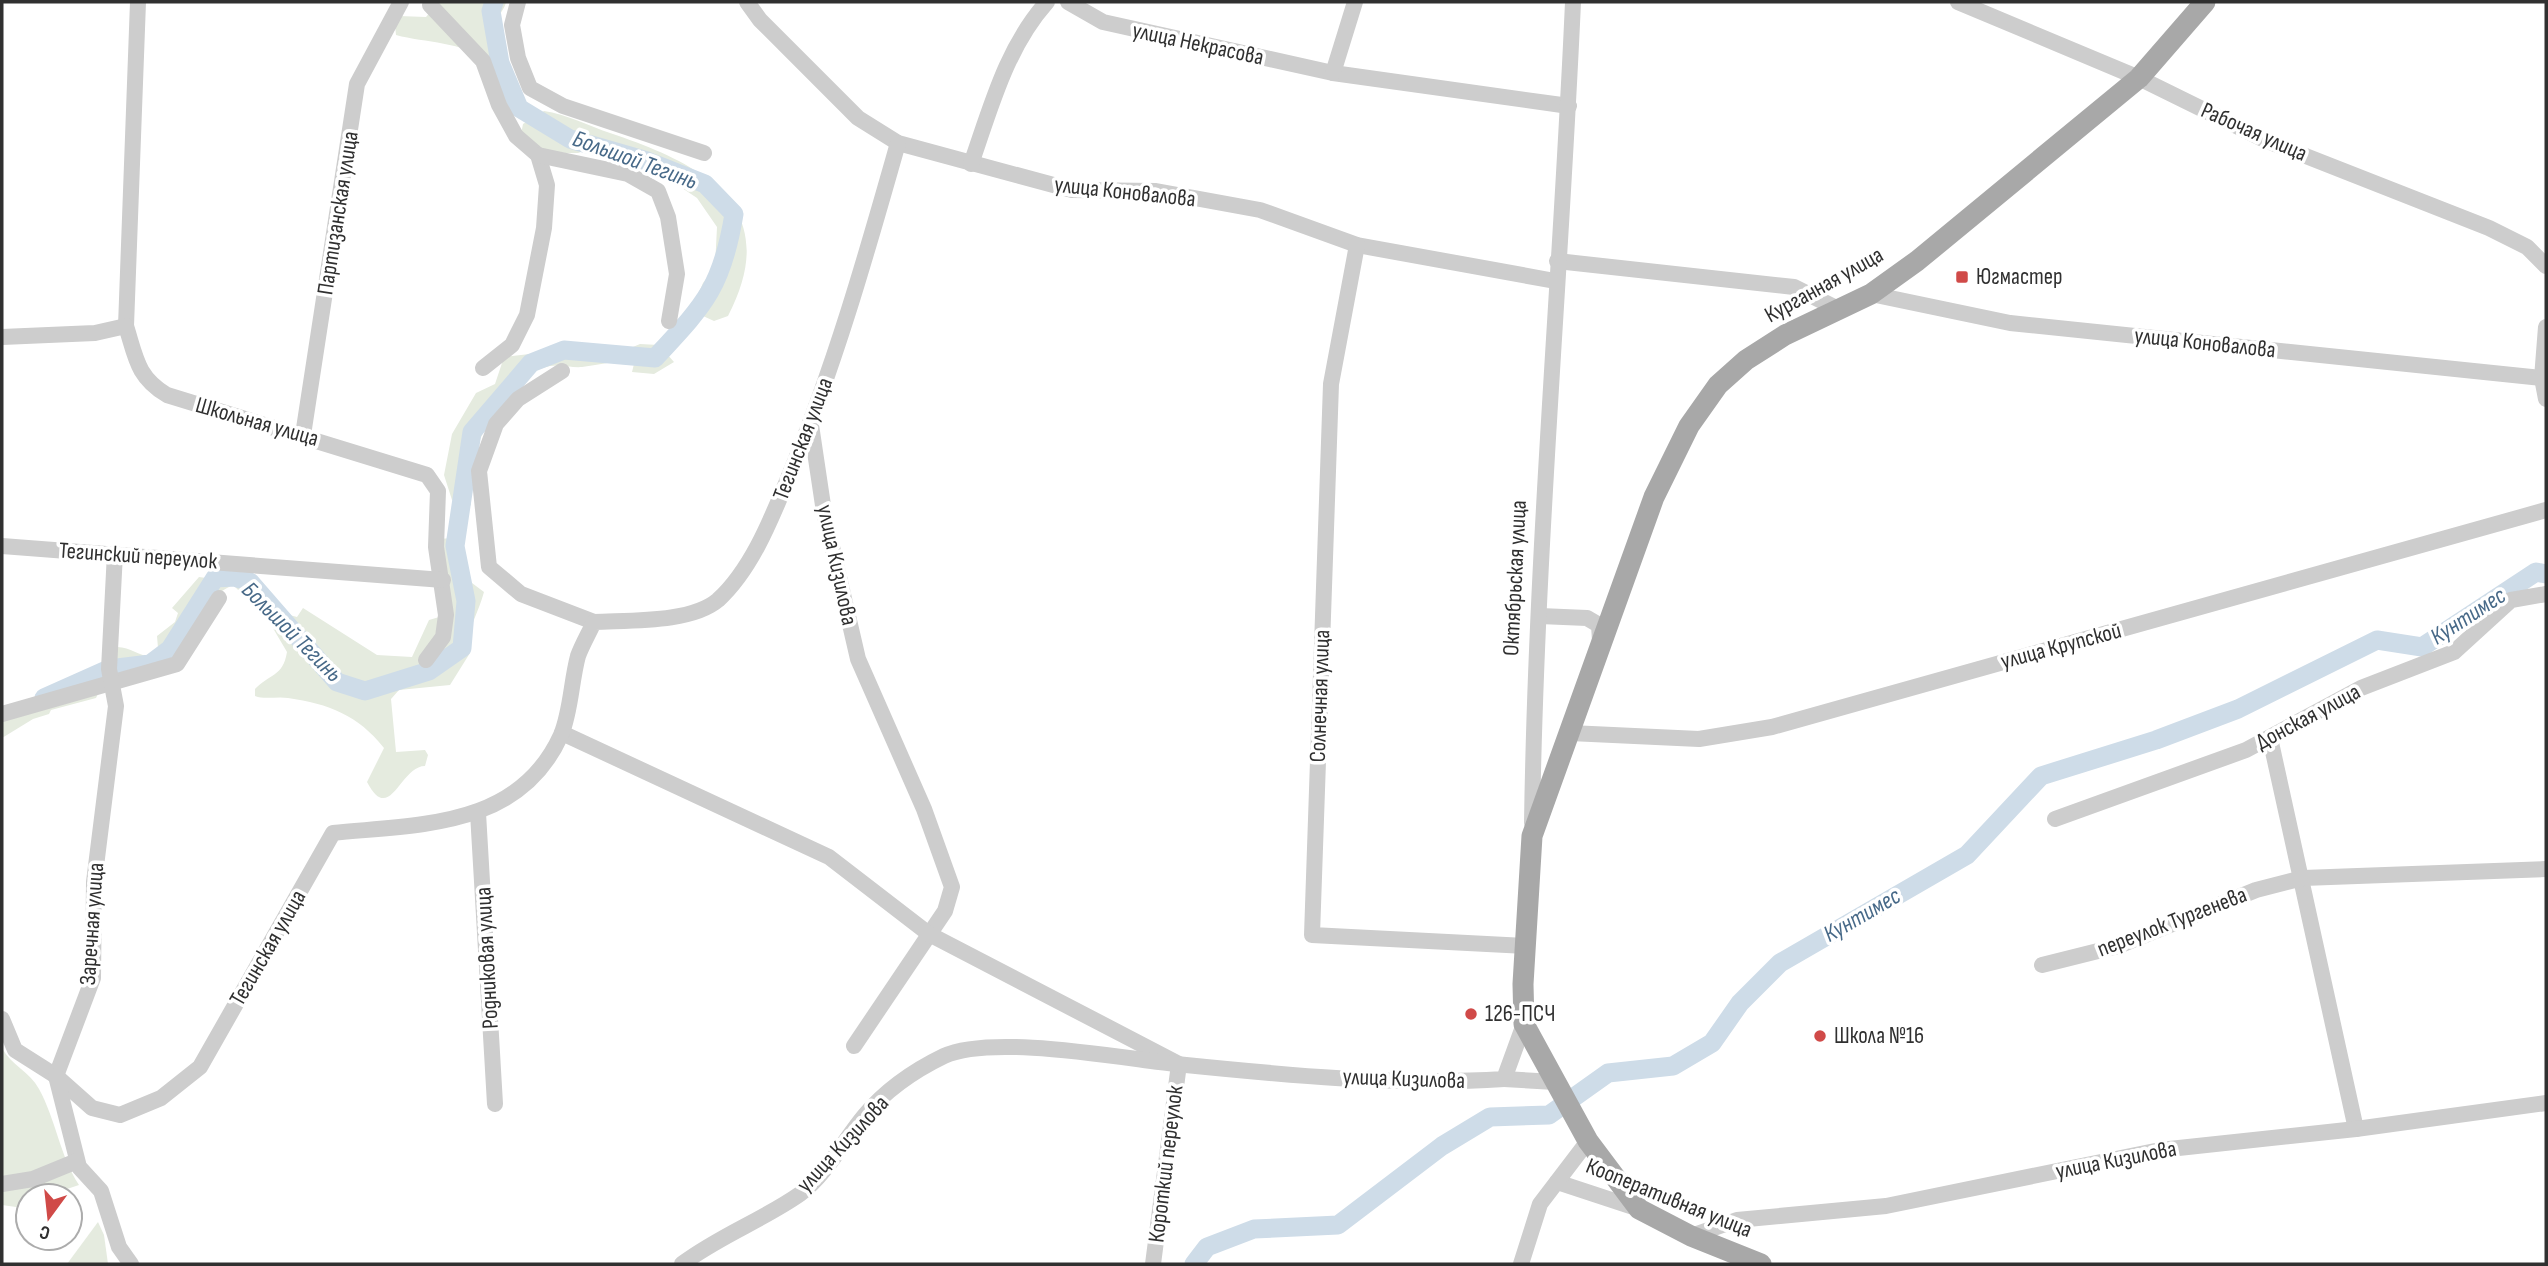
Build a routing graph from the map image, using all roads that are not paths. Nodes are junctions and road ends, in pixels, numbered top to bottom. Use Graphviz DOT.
graph roads {
  1 [pos="138,2"];
  2 [pos="401,2"];
  3 [pos="518,2"];
  4 [pos="747,2"];
  5 [pos="1047,2"];
  6 [pos="1068,2"];
  7 [pos="1355,2"];
  8 [pos="1573,2"];
  9 [pos="1958,2"];
  10 [pos="2205,2"];
  11 [pos="426,3"];
  12 [pos="1333,74"];
  13 [pos="2139,78"];
  14 [pos="1569,106"];
  15 [pos="898,143"];
  16 [pos="704,153"];
  17 [pos="538,155"];
  18 [pos="971,164"];
  19 [pos="1357,245"];
  20 [pos="1557,261"];
  21 [pos="2546,265"];
  22 [pos="1555,281"];
  23 [pos="1871,294"];
  24 [pos="1838,309"];
  25 [pos="669,321"];
  26 [pos="126,326"];
  27 [pos="2546,327"];
  28 [pos="2,337"];
  29 [pos="483,368"];
  30 [pos="562,371"];
  31 [pos="2542,378"];
  32 [pos="2546,399"];
  33 [pos="811,424"];
  34 [pos="303,435"];
  35 [pos="2546,510"];
  36 [pos="2,546"];
  37 [pos="115,553"];
  38 [pos="443,580"];
  39 [pos="1622,584"];
  40 [pos="2546,594"];
  41 [pos="219,598"];
  42 [pos="1540,616"];
  43 [pos="1587,618"];
  44 [pos="594,622"];
  45 [pos="1598,654"];
  46 [pos="426,660"];
  47 [pos="112,685"];
  48 [pos="2,715"];
  49 [pos="562,733"];
  50 [pos="1533,735"];
  51 [pos="1568,738"];
  52 [pos="2270,738"];
  53 [pos="478,813"];
  54 [pos="2055,819"];
  55 [pos="1532,836"];
  56 [pos="2546,870"];
  57 [pos="2303,878"];
  58 [pos="929,934"];
  59 [pos="1526,946"];
  60 [pos="2042,965"];
  61 [pos="2,1022"];
  62 [pos="1524,1024"];
  63 [pos="854,1046"];
  64 [pos="1179,1064"];
  65 [pos="57,1076"];
  66 [pos="1504,1079"];
  67 [pos="1555,1082"];
  68 [pos="2546,1103"];
  69 [pos="495,1104"];
  70 [pos="2356,1129"];
  71 [pos="1588,1141"];
  72 [pos="77,1161"];
  73 [pos="1557,1182"];
  74 [pos="2,1184"];
  75 [pos="1639,1209"];
  76 [pos="1691,1236"];
  77 [pos="131,1264"];
  78 [pos="682,1264"];
  79 [pos="1153,1264"];
  80 [pos="1521,1264"];
  81 [pos="1761,1264"];
  1 -- 26 [label="street, Школьная улица"];
  2 -- 34 [label="street, Партизанская улица"];
  3 -- 16 [label="street"];
  4 -- 15 [label="street, улица Коновалова"];
  5 -- 18 [label="street"];
  6 -- 12 [label="street, улица Некрасова"];
  7 -- 12 [label="street"];
  8 -- 14 [label="street, Октябрьская улица"];
  9 -- 13 [label="street, Рабочая улица"];
  10 -- 13 [label="main road, Курганная улица"];
  11 -- 17 [label="street"];
  12 -- 14 [label="street, улица Некрасова"];
  13 -- 21 [label="street, Рабочая улица"];
  13 -- 23 [label="main road, Курганная улица"];
  14 -- 20 [label="street, Октябрьская улица"];
  15 -- 18 [label="street, улица Коновалова"];
  15 -- 33 [label="street, Тегинская улица"];
  17 -- 25 [label="street"];
  17 -- 29 [label="street"];
  18 -- 19 [label="street, улица Коновалова"];
  19 -- 22 [label="street, улица Коновалова"];
  19 -- 59 [label="street, Солнечная улица"];
  20 -- 22 [label="street, Октябрьская улица"];
  20 -- 24 [label="street"];
  22 -- 42 [label="street, Октябрьская улица"];
  23 -- 24 [label="main road, Курганная улица"];
  23 -- 31 [label="street, улица Коновалова"];
  24 -- 39 [label="main road, Курганная улица"];
  26 -- 28 [label="street"];
  26 -- 34 [label="street, Школьная улица"];
  27 -- 31 [label="street"];
  30 -- 44 [label="street, Тегинская улица"];
  31 -- 32 [label="street"];
  33 -- 44 [label="street, Тегинская улица"];
  33 -- 58 [label="street, улица Кизилова"];
  34 -- 38 [label="street, Школьная улица"];
  35 -- 51 [label="street, улица Крупской"];
  36 -- 37 [label="street, Тегинский переулок"];
  37 -- 38 [label="street, Тегинский переулок"];
  37 -- 47 [label="street, Заречная улица"];
  38 -- 46 [label="street"];
  39 -- 43 [label="street"];
  39 -- 45 [label="main road, Курганная улица"];
  40 -- 52 [label="street, Донская улица"];
  41 -- 47 [label="street"];
  42 -- 43 [label="street"];
  42 -- 50 [label="street, Октябрьская улица"];
  43 -- 45 [label="street, Курганная улица"];
  44 -- 49 [label="street, Тегинская улица"];
  45 -- 51 [label="main road, Курганная улица"];
  47 -- 48 [label="street"];
  47 -- 65 [label="street, Заречная улица"];
  49 -- 53 [label="street, Тегинская улица"];
  49 -- 58 [label="street, улица Кизилова"];
  50 -- 51 [label="street, улица Крупской"];
  50 -- 55 [label="street, Октябрьская улица"];
  51 -- 55 [label="main road, Курганная улица"];
  52 -- 54 [label="street, Донская улица"];
  52 -- 57 [label="street"];
  53 -- 65 [label="street, Тегинская улица"];
  53 -- 69 [label="street, Родниковая улица"];
  55 -- 59 [label="main road, Октябрьская улица"];
  56 -- 57 [label="street, переулок Тургенева"];
  57 -- 60 [label="street, переулок Тургенева"];
  57 -- 70 [label="street"];
  58 -- 63 [label="street, улица Кизилова"];
  58 -- 64 [label="street, улица Кизилова"];
  59 -- 62 [label="main road, Октябрьская улица"];
  61 -- 65 [label="street"];
  62 -- 66 [label="street"];
  62 -- 67 [label="main road, Октябрьская улица"];
  64 -- 66 [label="street, улица Кизилова"];
  64 -- 78 [label="street, улица Кизилова"];
  64 -- 79 [label="street, Короткий переулок"];
  65 -- 72 [label="street"];
  66 -- 67 [label="street, улица Кизилова"];
  67 -- 71 [label="main road, Октябрьская улица"];
  68 -- 70 [label="street, улица Кизилова"];
  70 -- 76 [label="street, улица Кизилова"];
  71 -- 73 [label="street"];
  71 -- 75 [label="main road, Октябрьская улица"];
  72 -- 74 [label="street"];
  72 -- 77 [label="street"];
  73 -- 75 [label="street, Кооперативная улица"];
  73 -- 80 [label="street"];
  75 -- 76 [label="main road, Кооперативная улица"];
  76 -- 81 [label="main road, Кооперативная улица"];
}
